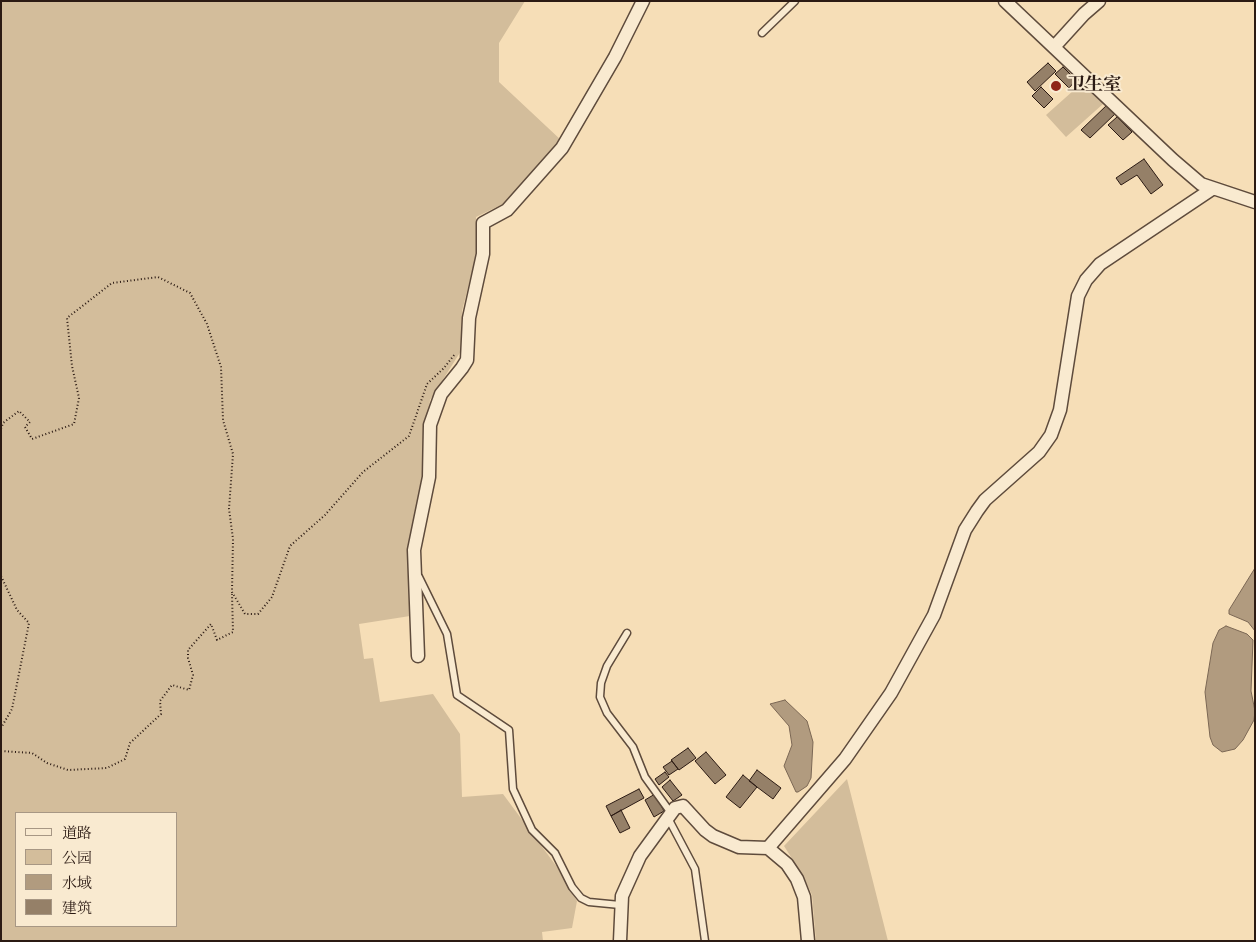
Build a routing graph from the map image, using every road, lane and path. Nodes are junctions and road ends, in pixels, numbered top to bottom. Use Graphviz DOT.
graph roads {
  1 [pos="643,1"];
  2 [pos="795,1"];
  3 [pos="1005,1"];
  4 [pos="1099,1"];
  5 [pos="762,33"];
  6 [pos="1054,46"];
  7 [pos="1212,188"];
  8 [pos="1255,202"];
  9 [pos="467,339"];
  10 [pos="1,428"];
  11 [pos="414,554"];
  12 [pos="1,576"];
  13 [pos="232,592"];
  14 [pos="627,633"];
  15 [pos="418,656"];
  16 [pos="1,728"];
  17 [pos="1,751"];
  18 [pos="669,816"];
  19 [pos="768,848"];
  20 [pos="620,905"];
  21 [pos="620,941"];
  22 [pos="704,941"];
  23 [pos="808,941"];
  1 -- 9 [label="street"];
  2 -- 5 [label="lane"];
  3 -- 6 [label="street"];
  4 -- 6 [label="street"];
  6 -- 7 [label="street"];
  7 -- 8 [label="street"];
  7 -- 19 [label="street"];
  9 -- 11 [label="street"];
  9 -- 13 [label="path"];
  10 -- 13 [label="path"];
  11 -- 15 [label="street"];
  11 -- 20 [label="lane"];
  12 -- 16 [label="path"];
  13 -- 17 [label="path"];
  14 -- 18 [label="lane"];
  18 -- 19 [label="street"];
  18 -- 20 [label="street"];
  18 -- 22 [label="lane"];
  19 -- 23 [label="street"];
  20 -- 21 [label="street"];
}
